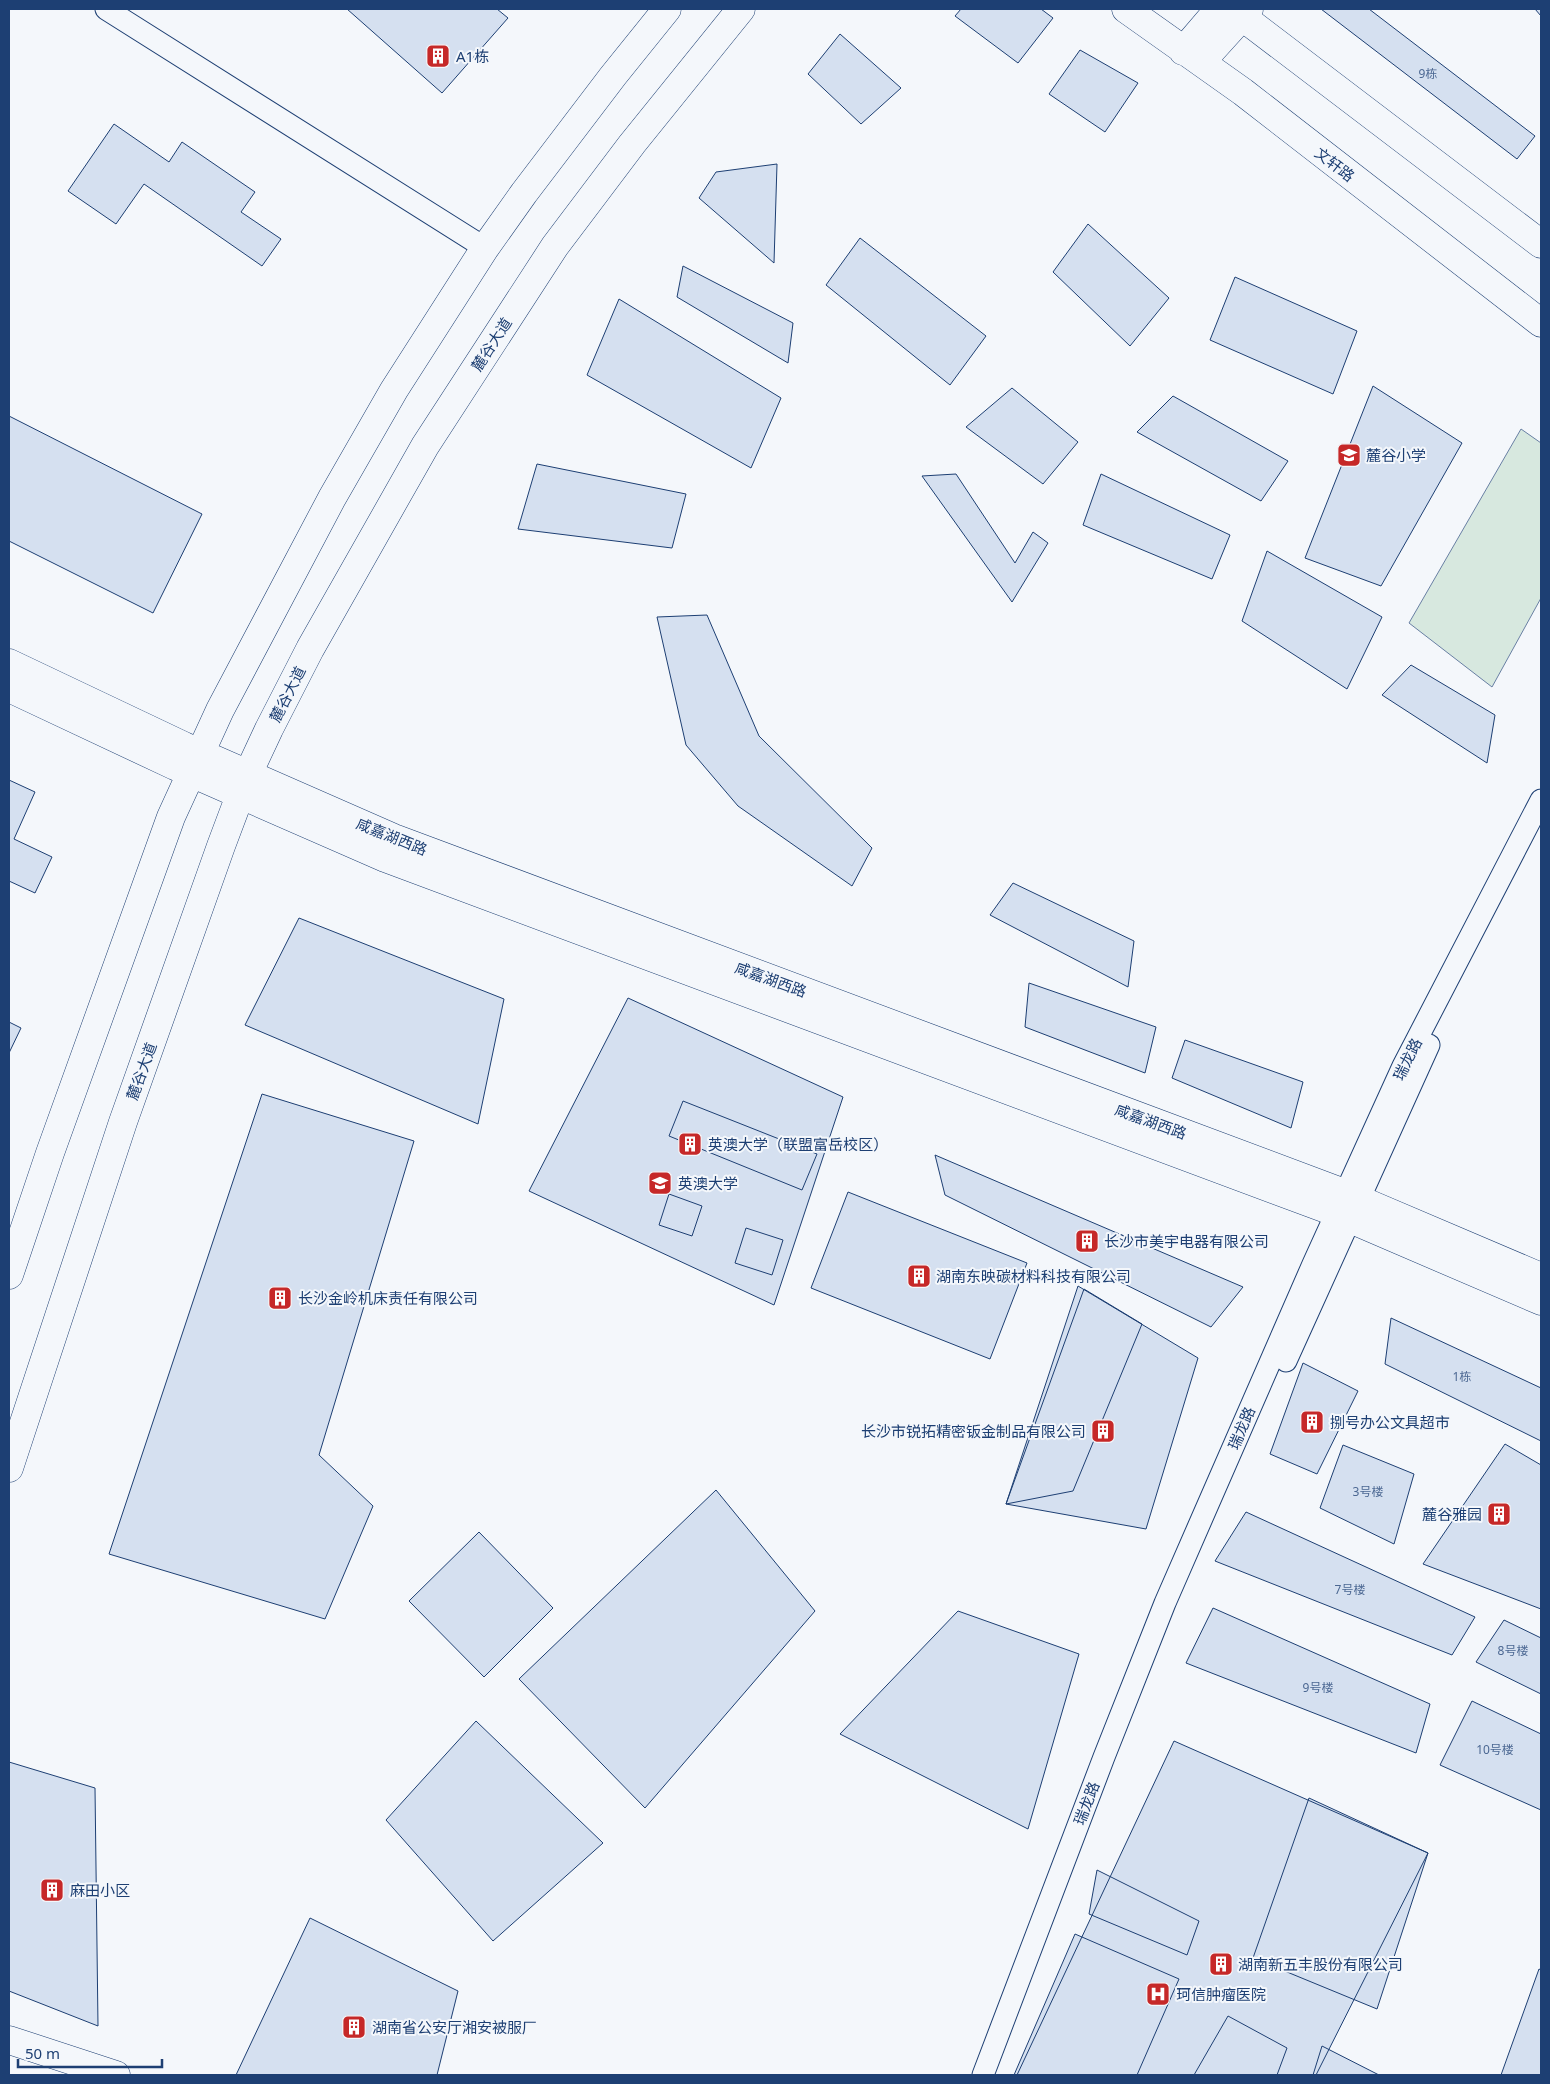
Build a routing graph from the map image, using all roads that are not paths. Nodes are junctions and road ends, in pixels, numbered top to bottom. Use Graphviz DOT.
graph roads {
  1 [pos="106,9"];
  2 [pos="667,9"];
  3 [pos="741,9"];
  4 [pos="1126,9"];
  5 [pos="1236,11"];
  6 [pos="1192,56"];
  7 [pos="1541,244"];
  8 [pos="485,248"];
  9 [pos="1541,323"];
  10 [pos="9,663"];
  11 [pos="9,688"];
  12 [pos="195,763"];
  13 [pos="244,784"];
  14 [pos="1541,800"];
  15 [pos="1541,829"];
  16 [pos="1347,1206"];
  17 [pos="9,1275"];
  18 [pos="1541,1277"];
  19 [pos="1541,1301"];
  20 [pos="9,1468"];
  21 [pos="9,2040"];
  22 [pos="116,2075"];
  23 [pos="983,2075"];
  24 [pos="997,2075"];
  1 -- 8 [label="street"];
  2 -- 8 [label="main road"];
  3 -- 13 [label="main road, 麓谷大道"];
  4 -- 6 [label="main road, 文轩路"];
  5 -- 6 [label="main road"];
  5 -- 7 [label="main road"];
  6 -- 9 [label="main road, 文轩路"];
  8 -- 12 [label="main road"];
  10 -- 12 [label="main road, 咸嘉湖西路"];
  11 -- 12 [label="main road, 咸嘉湖西路"];
  12 -- 13 [label="main road, 咸嘉湖西路"];
  12 -- 17 [label="main road"];
  13 -- 16 [label="main road, 咸嘉湖西路"];
  13 -- 20 [label="main road, 麓谷大道"];
  14 -- 16 [label="street, 瑞龙路"];
  15 -- 16 [label="street, 瑞龙路"];
  16 -- 18 [label="main road, 咸嘉湖西路"];
  16 -- 19 [label="main road, 咸嘉湖西路"];
  16 -- 23 [label="street, 瑞龙路"];
  16 -- 24 [label="street, 瑞龙路"];
  21 -- 22 [label="main road"];
}
